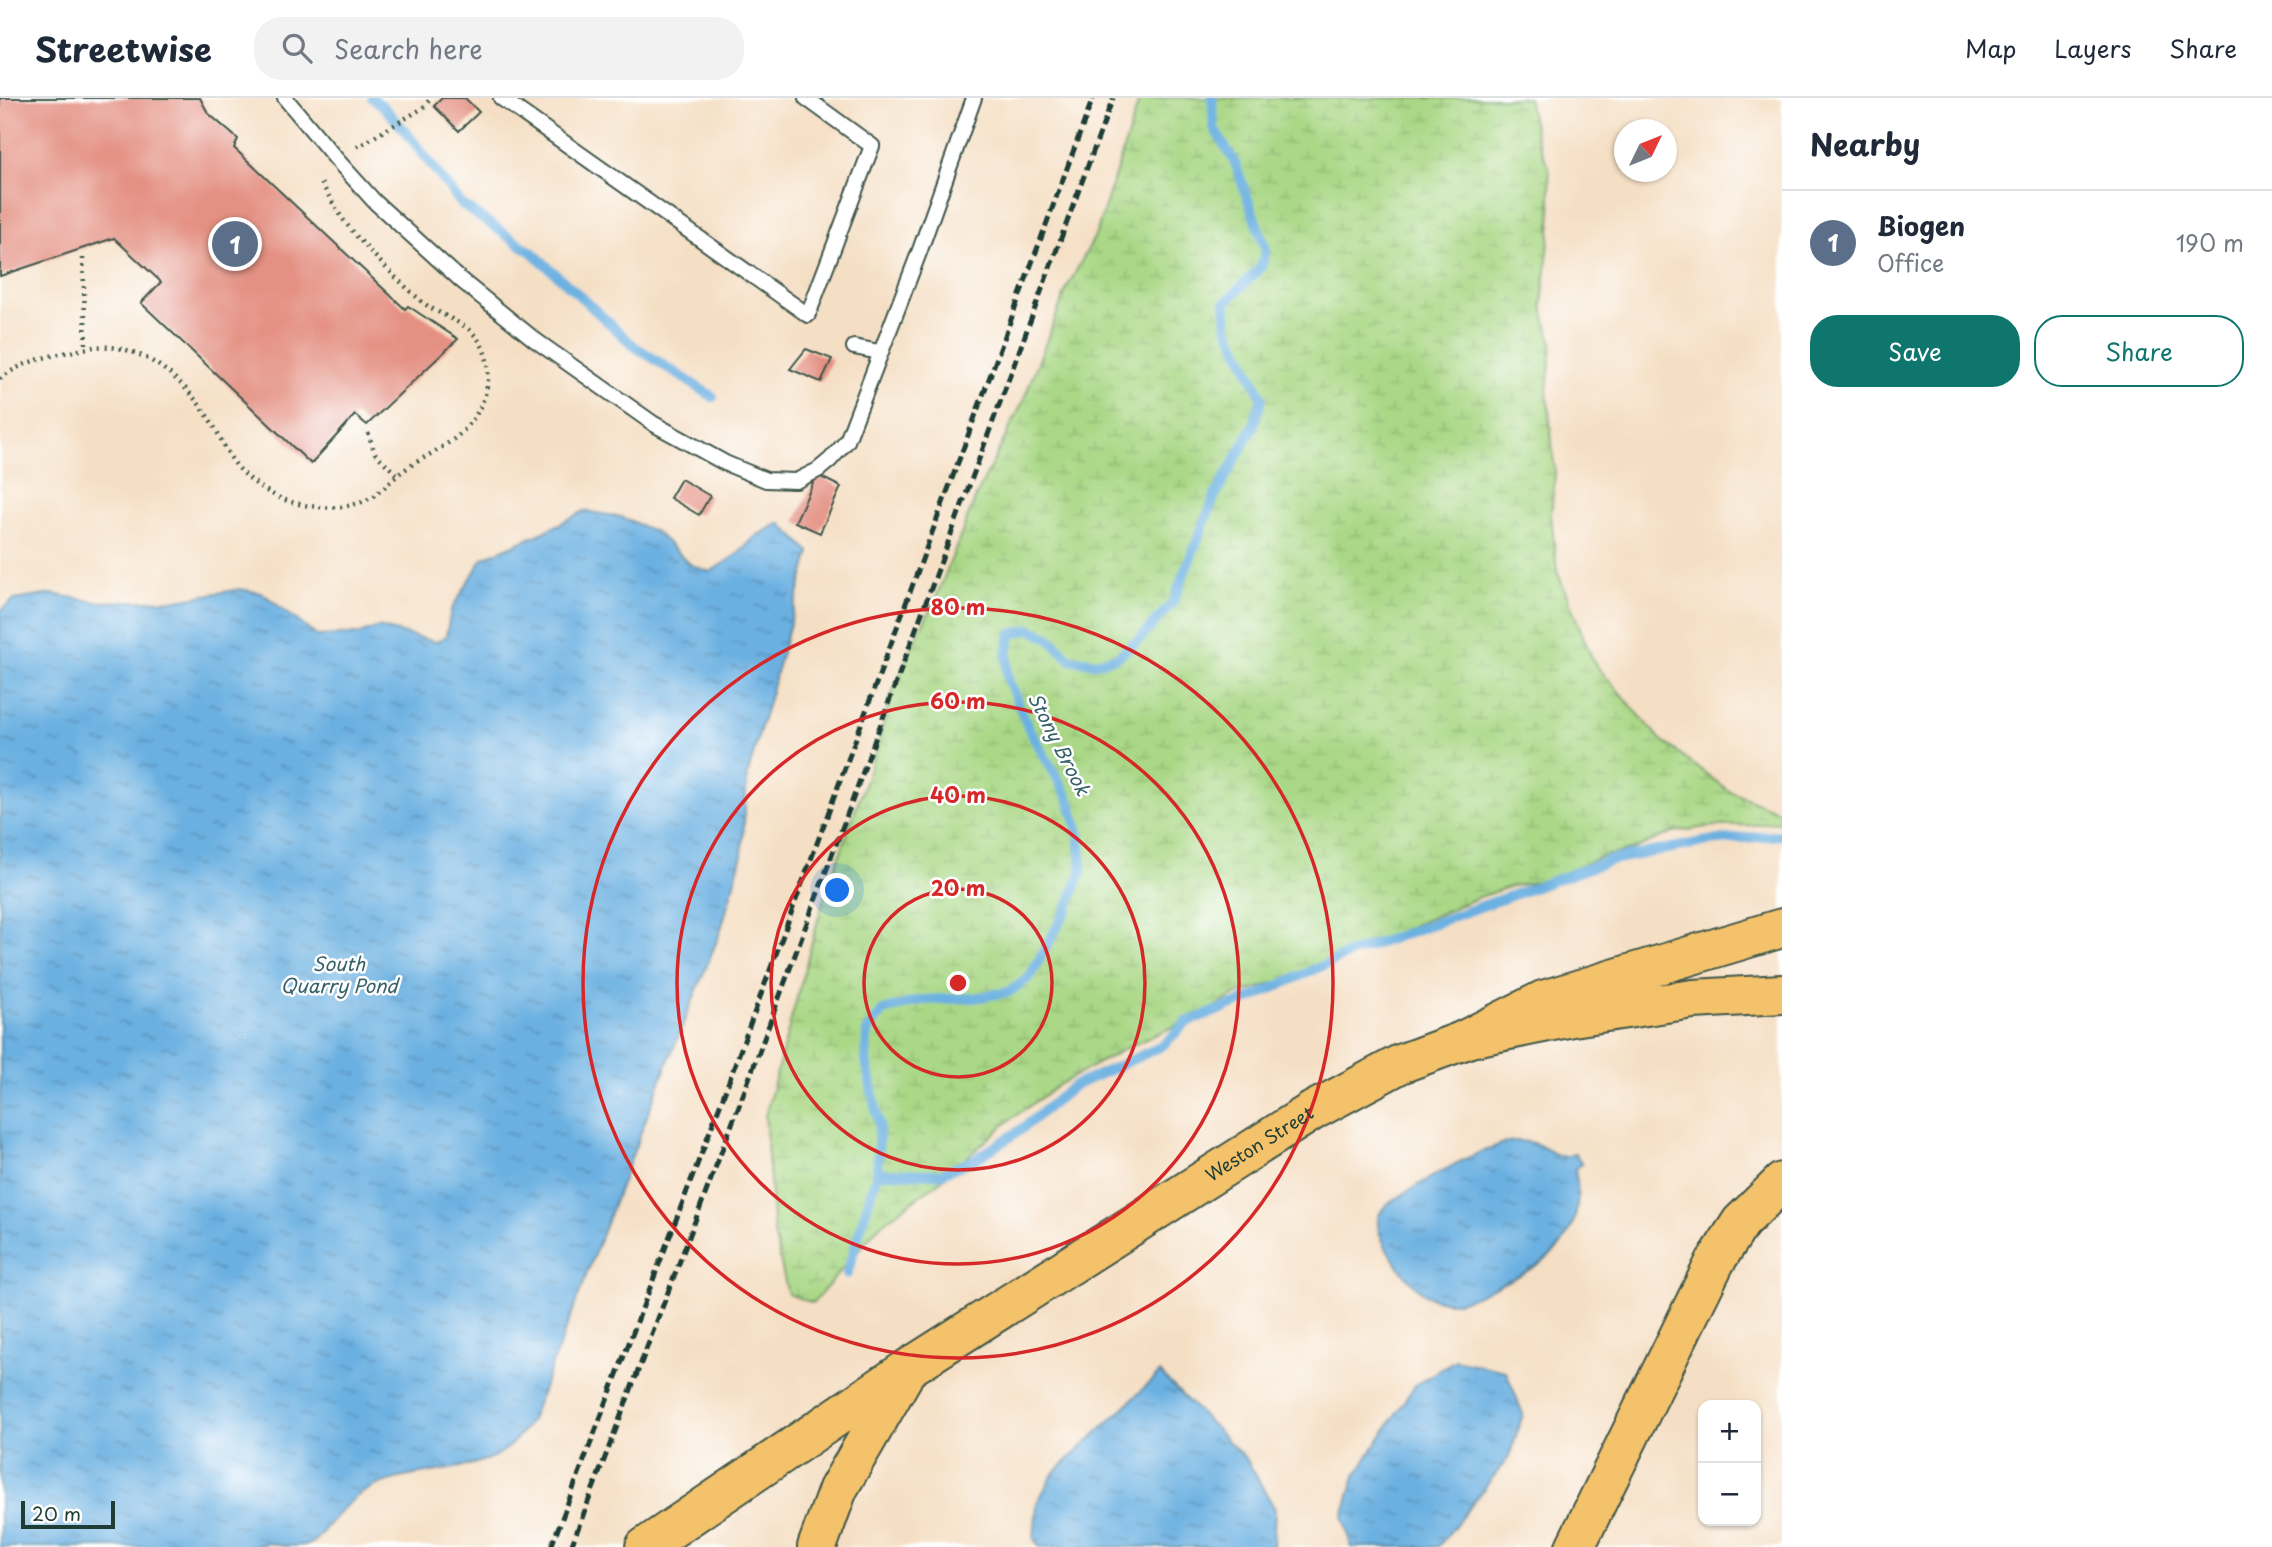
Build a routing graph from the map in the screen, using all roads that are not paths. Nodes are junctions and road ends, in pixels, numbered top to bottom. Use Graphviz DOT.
graph roads {
  1 [pos="285,98"];
  2 [pos="806,98"];
  3 [pos="974,98"];
  4 [pos="503,99"];
  5 [pos="854,347"];
  6 [pos="879,352"];
  7 [pos="1782,928"];
  8 [pos="1782,995"];
  9 [pos="1462,1041"];
  10 [pos="1782,1182"];
  11 [pos="907,1369"];
  12 [pos="657,1539"];
  13 [pos="817,1547"];
  14 [pos="1575,1547"];
  1 -- 6 [label="lane"];
  2 -- 4 [label="lane"];
  3 -- 6 [label="lane"];
  5 -- 6 [label="lane"];
  7 -- 9 [label="main road"];
  8 -- 9 [label="main road, Weston Street"];
  9 -- 11 [label="main road, Weston Street"];
  10 -- 14 [label="main road"];
  11 -- 12 [label="main road, Weston Street"];
  11 -- 13 [label="main road"];
}
